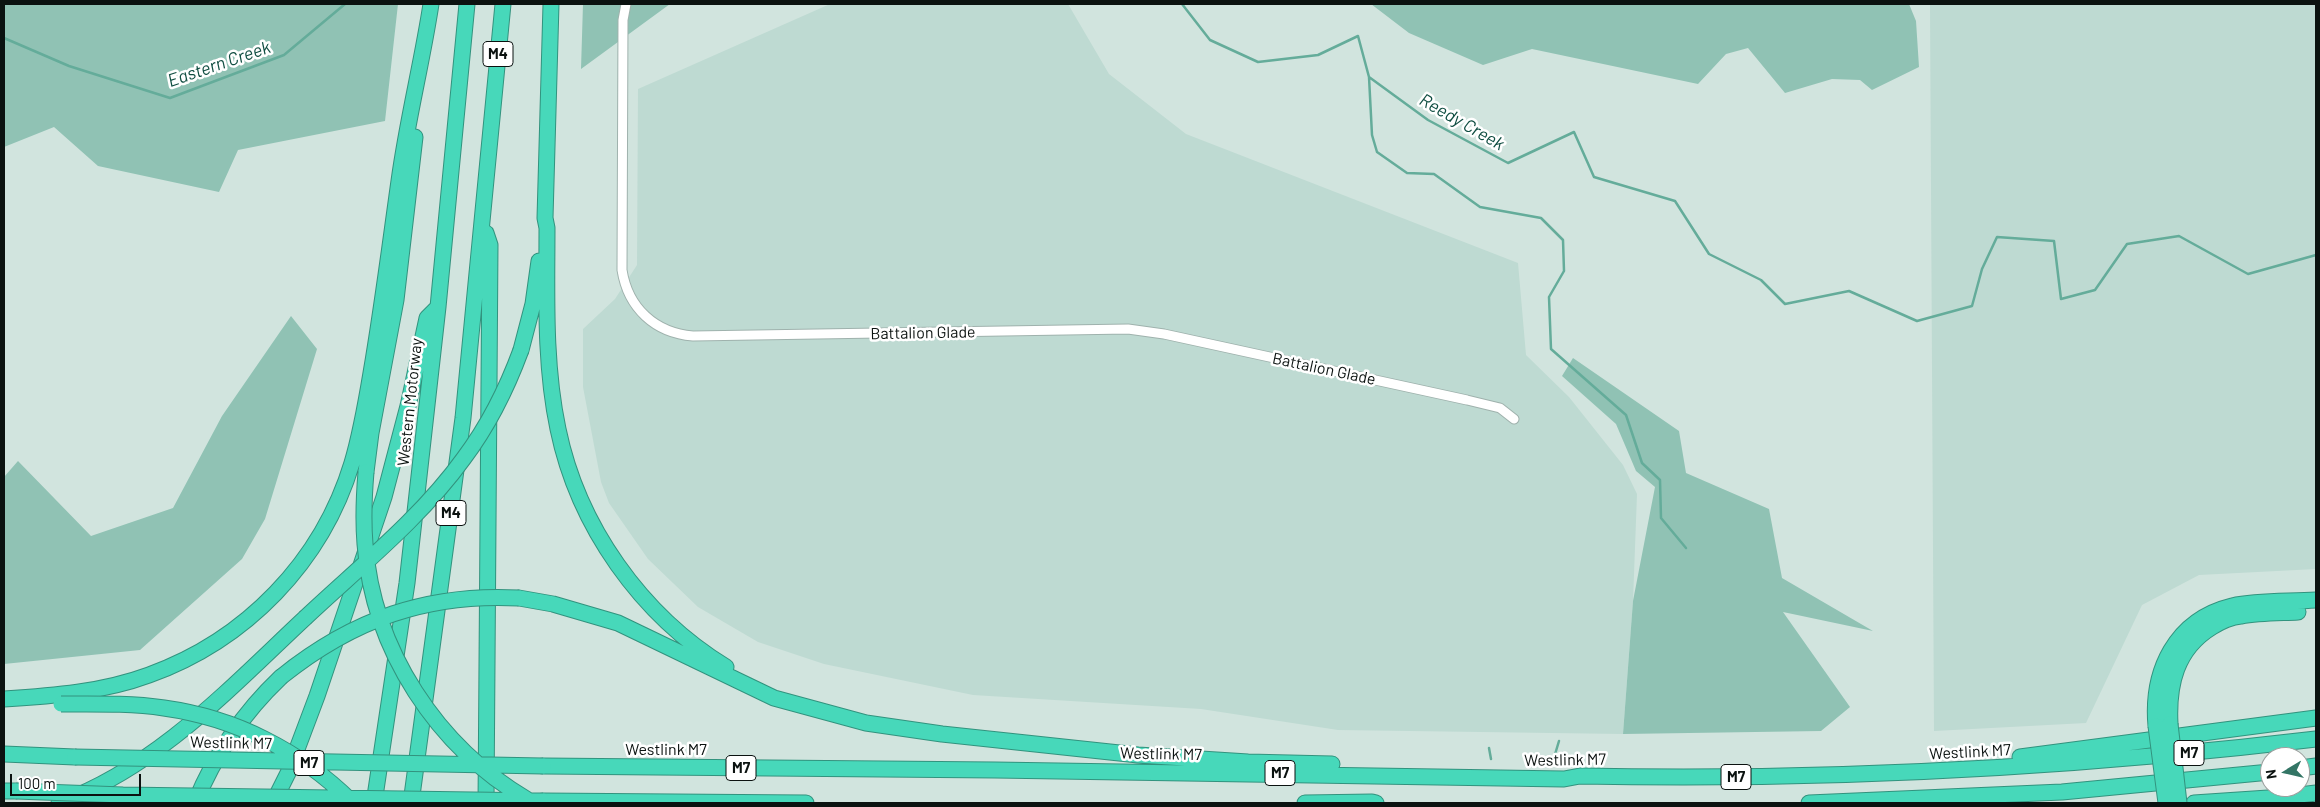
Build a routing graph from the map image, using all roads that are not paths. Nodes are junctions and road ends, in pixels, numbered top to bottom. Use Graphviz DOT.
graph roads {
  1 [pos="431,4"];
  2 [pos="467,4"];
  3 [pos="502,4"];
  4 [pos="552,4"];
  5 [pos="626,4"];
  6 [pos="424,48"];
  7 [pos="545,218"];
  8 [pos="483,222"];
  9 [pos="438,307"];
  10 [pos="1514,419"];
  11 [pos="2316,600"];
  12 [pos="2316,610"];
  13 [pos="4,699"];
  14 [pos="789,701"];
  15 [pos="4,705"];
  16 [pos="2316,718"];
  17 [pos="2163,725"];
  18 [pos="2316,739"];
  19 [pos="4,754"];
  20 [pos="486,754"];
  21 [pos="2061,759"];
  22 [pos="288,773"];
  23 [pos="2260,773"];
  24 [pos="1580,776"];
  25 [pos="10,791"];
  26 [pos="2316,793"];
  27 [pos="1967,801"];
  28 [pos="538,802"];
  29 [pos="59,803"];
  30 [pos="195,803"];
  31 [pos="273,803"];
  32 [pos="279,803"];
  33 [pos="353,803"];
  34 [pos="374,803"];
  35 [pos="411,803"];
  36 [pos="486,803"];
  37 [pos="503,803"];
  38 [pos="806,803"];
  39 [pos="1305,803"];
  40 [pos="1376,803"];
  41 [pos="1809,803"];
  42 [pos="2166,803"];
  43 [pos="2179,803"];
  44 [pos="2194,803"];
  1 -- 6 [label="highway"];
  2 -- 9 [label="highway, Western Motorway / M4"];
  3 -- 8 [label="highway, M4"];
  4 -- 7 [label="highway"];
  5 -- 10 [label="street, Battalion Glade"];
  6 -- 13 [label="highway"];
  6 -- 28 [label="highway, bridge"];
  7 -- 14 [label="highway"];
  7 -- 29 [label="highway, bridge"];
  8 -- 20 [label="highway"];
  8 -- 35 [label="highway, M4"];
  9 -- 22 [label="highway"];
  9 -- 34 [label="highway, Western Motorway / M4"];
  11 -- 17 [label="highway"];
  12 -- 17 [label="highway"];
  14 -- 24 [label="highway"];
  14 -- 30 [label="highway, bridge"];
  15 -- 33 [label="highway, bridge"];
  16 -- 21 [label="highway"];
  17 -- 42 [label="highway, bridge"];
  17 -- 43 [label="highway, bridge"];
  18 -- 21 [label="highway, M7"];
  19 -- 24 [label="highway, Westlink M7 / M7, bridge"];
  20 -- 36 [label="highway"];
  20 -- 37 [label="highway"];
  21 -- 24 [label="highway, Westlink M7 / M7"];
  22 -- 31 [label="highway"];
  22 -- 32 [label="highway"];
  23 -- 27 [label="highway, M7"];
  25 -- 28 [label="highway, M7, bridge"];
  26 -- 44 [label="highway"];
  27 -- 41 [label="highway, M7"];
  28 -- 38 [label="highway, M7"];
  39 -- 40 [label="highway, M7"];
}
